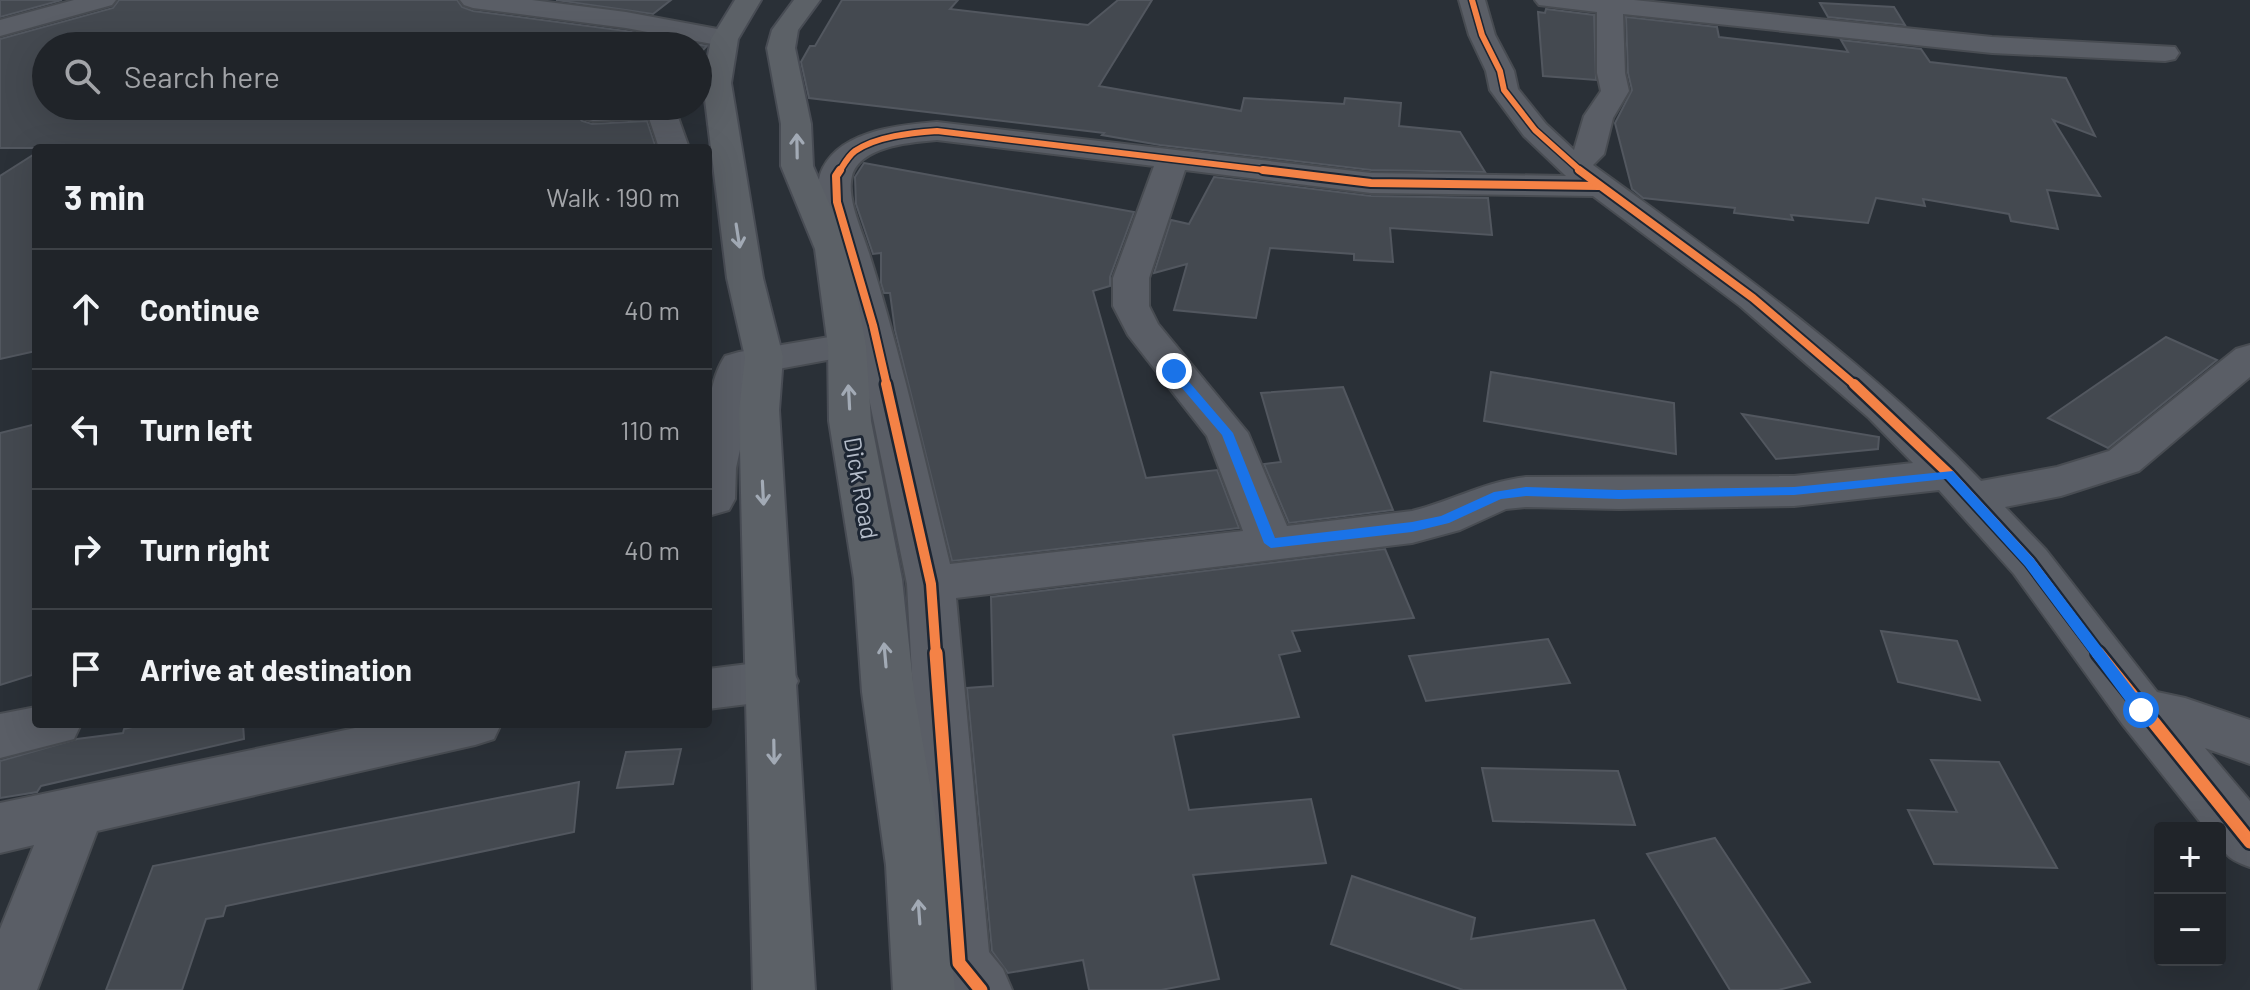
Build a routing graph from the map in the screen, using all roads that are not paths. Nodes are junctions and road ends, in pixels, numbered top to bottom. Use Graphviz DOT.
graph roads {
  1 [pos="103,0"];
  2 [pos="473,0"];
  3 [pos="748,0"];
  4 [pos="807,0"];
  5 [pos="1472,0"];
  6 [pos="1548,0"];
  7 [pos="1610,6"];
  8 [pos="1897,7"];
  9 [pos="626,20"];
  10 [pos="0,28"];
  11 [pos="617,32"];
  12 [pos="691,32"];
  13 [pos="712,36"];
  14 [pos="723,38"];
  15 [pos="1935,39"];
  16 [pos="2165,53"];
  17 [pos="665,120"];
  18 [pos="673,144"];
  19 [pos="1173,158"];
  20 [pos="1585,175"];
  21 [pos="847,346"];
  22 [pos="764,357"];
  23 [pos="2250,357"];
  24 [pos="1960,486"];
  25 [pos="712,499"];
  26 [pos="1271,543"];
  27 [pos="931,584"];
  28 [pos="773,681"];
  29 [pos="712,689"];
  30 [pos="2141,710"];
  31 [pos="37,728"];
  32 [pos="450,728"];
  33 [pos="0,736"];
  34 [pos="2250,742"];
  35 [pos="76,812"];
  36 [pos="0,828"];
  37 [pos="2250,842"];
  38 [pos="6,990"];
  39 [pos="784,990"];
  40 [pos="924,990"];
  41 [pos="981,990"];
  1 -- 10 [label="street"];
  2 -- 9 [label="street"];
  3 -- 14 [label="main road"];
  21 -- 4 [label="main road, Dick Road, one-way"];
  5 -- 20 [label="street"];
  6 -- 7 [label="street"];
  7 -- 15 [label="street"];
  7 -- 20 [label="street"];
  8 -- 15 [label="street"];
  9 -- 11 [label="street"];
  9 -- 12 [label="street"];
  13 -- 14 [label="street"];
  14 -- 22 [label="main road, one-way"];
  15 -- 16 [label="street"];
  17 -- 18 [label="street"];
  19 -- 20 [label="street"];
  19 -- 26 [label="street"];
  19 -- 27 [label="street"];
  20 -- 24 [label="street"];
  21 -- 22 [label="street"];
  40 -- 21 [label="main road, Dick Road, one-way"];
  22 -- 25 [label="street"];
  22 -- 28 [label="main road, one-way"];
  23 -- 24 [label="street"];
  24 -- 26 [label="street"];
  24 -- 30 [label="street"];
  26 -- 27 [label="street"];
  27 -- 41 [label="street"];
  28 -- 29 [label="street"];
  28 -- 39 [label="main road, one-way"];
  30 -- 34 [label="street"];
  30 -- 37 [label="street"];
  31 -- 33 [label="street"];
  32 -- 35 [label="street"];
  35 -- 36 [label="street"];
  35 -- 38 [label="street"];
}
